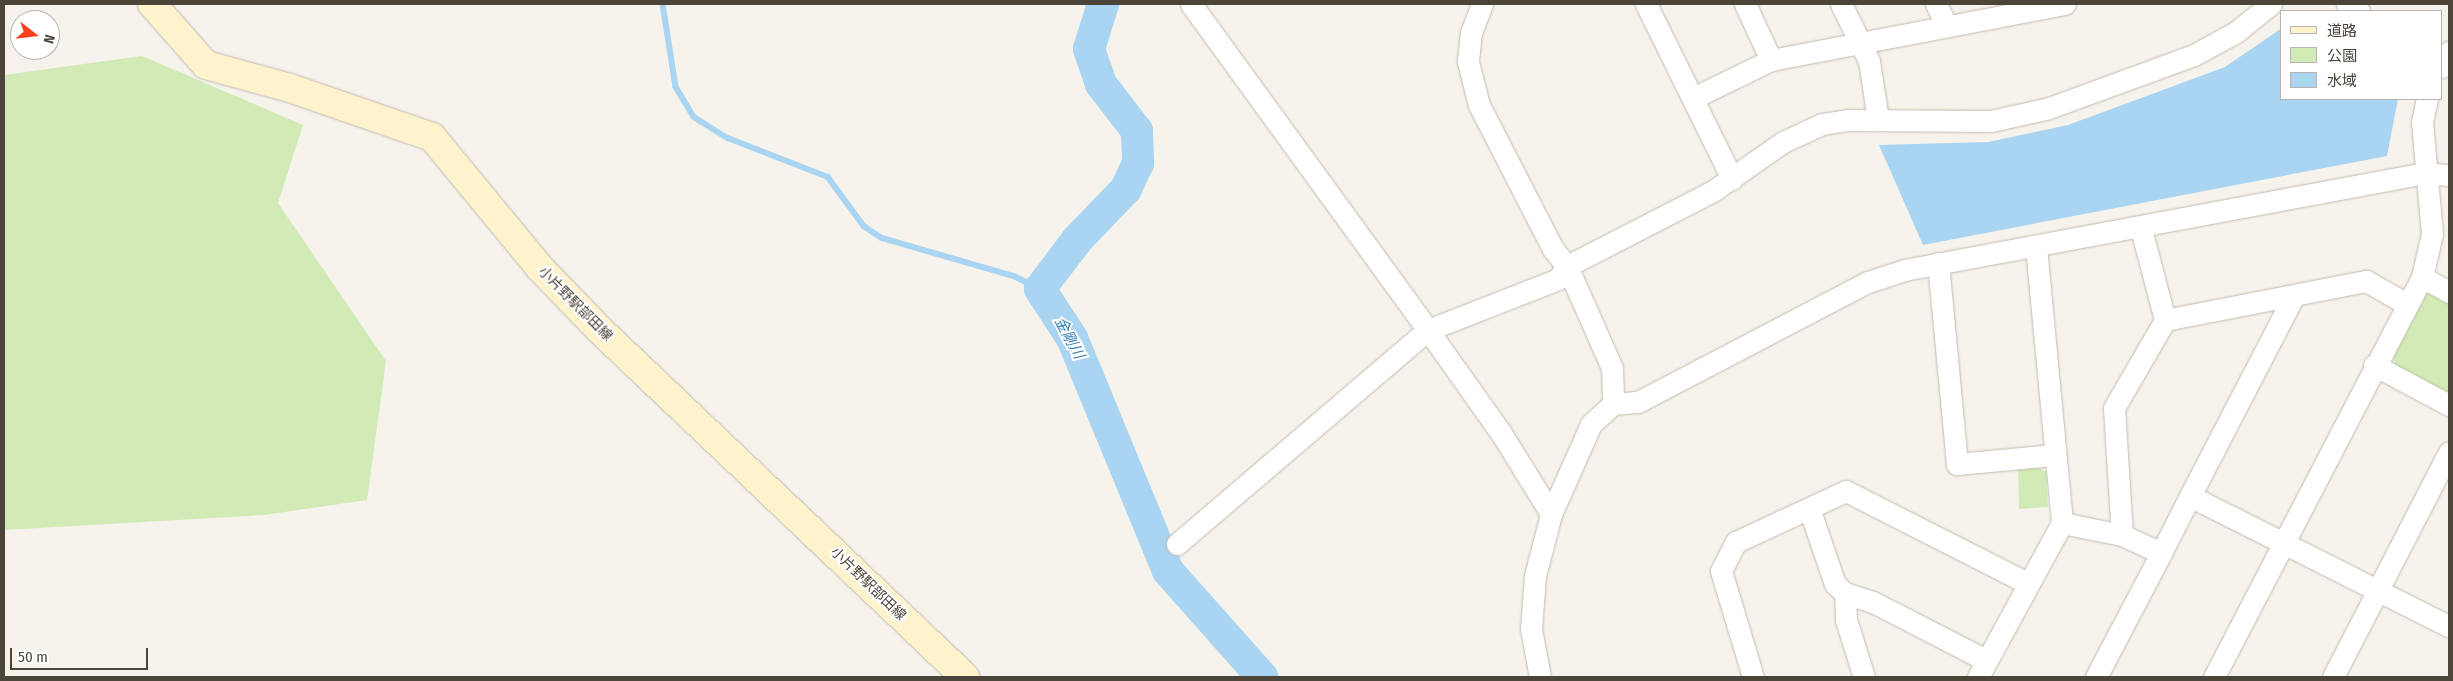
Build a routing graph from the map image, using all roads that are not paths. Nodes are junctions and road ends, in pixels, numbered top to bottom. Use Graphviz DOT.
graph roads {
  1 [pos="152,4"];
  2 [pos="1190,4"];
  3 [pos="1482,4"];
  4 [pos="1646,4"];
  5 [pos="1745,4"];
  6 [pos="1841,4"];
  7 [pos="1936,4"];
  8 [pos="2060,4"];
  9 [pos="2271,4"];
  10 [pos="1947,27"];
  11 [pos="1860,44"];
  12 [pos="1771,60"];
  13 [pos="1692,98"];
  14 [pos="2427,100"];
  15 [pos="1878,119"];
  16 [pos="2426,174"];
  17 [pos="2449,175"];
  18 [pos="1732,179"];
  19 [pos="2141,229"];
  20 [pos="2036,247"];
  21 [pos="1938,263"];
  22 [pos="1567,266"];
  23 [pos="2422,277"];
  24 [pos="2449,292"];
  25 [pos="2293,297"];
  26 [pos="2407,304"];
  27 [pos="2164,320"];
  28 [pos="1428,330"];
  29 [pos="2374,365"];
  30 [pos="1613,404"];
  31 [pos="2449,404"];
  32 [pos="2449,452"];
  33 [pos="2054,454"];
  34 [pos="2190,496"];
  35 [pos="1810,511"];
  36 [pos="1550,514"];
  37 [pos="2062,523"];
  38 [pos="2122,535"];
  39 [pos="2283,542"];
  40 [pos="1177,544"];
  41 [pos="2161,553"];
  42 [pos="2027,584"];
  43 [pos="2378,591"];
  44 [pos="1845,593"];
  45 [pos="2449,626"];
  46 [pos="1982,669"];
  47 [pos="964,677"];
  48 [pos="1540,677"];
  49 [pos="1753,677"];
  50 [pos="1864,677"];
  51 [pos="2096,677"];
  52 [pos="2214,677"];
  53 [pos="2333,677"];
  1 -- 47 [label="main road, 小片野駅部田線"];
  2 -- 28 [label="street"];
  3 -- 22 [label="street"];
  4 -- 13 [label="street"];
  5 -- 12 [label="street"];
  6 -- 11 [label="street"];
  7 -- 10 [label="street"];
  8 -- 10 [label="street"];
  9 -- 15 [label="street"];
  10 -- 11 [label="street"];
  11 -- 12 [label="street"];
  11 -- 15 [label="street"];
  12 -- 13 [label="street"];
  13 -- 18 [label="street"];
  14 -- 16 [label="street"];
  15 -- 18 [label="street"];
  16 -- 17 [label="street"];
  16 -- 19 [label="street"];
  16 -- 23 [label="street"];
  18 -- 22 [label="street"];
  19 -- 20 [label="street"];
  19 -- 27 [label="street"];
  20 -- 21 [label="street"];
  20 -- 33 [label="street"];
  21 -- 30 [label="street"];
  21 -- 33 [label="street"];
  22 -- 28 [label="street"];
  22 -- 30 [label="street"];
  23 -- 24 [label="street"];
  23 -- 26 [label="street"];
  25 -- 26 [label="street"];
  25 -- 27 [label="street"];
  25 -- 34 [label="street"];
  26 -- 29 [label="street"];
  27 -- 38 [label="street"];
  28 -- 36 [label="street"];
  28 -- 40 [label="street"];
  29 -- 31 [label="street"];
  29 -- 39 [label="street"];
  30 -- 36 [label="street"];
  32 -- 43 [label="street"];
  33 -- 37 [label="street"];
  34 -- 39 [label="street"];
  34 -- 41 [label="street"];
  35 -- 42 [label="street"];
  35 -- 44 [label="street"];
  35 -- 49 [label="street"];
  36 -- 48 [label="street"];
  37 -- 38 [label="street"];
  37 -- 42 [label="street"];
  38 -- 41 [label="street"];
  39 -- 43 [label="street"];
  39 -- 52 [label="street"];
  41 -- 51 [label="street"];
  42 -- 46 [label="street"];
  43 -- 45 [label="street"];
  43 -- 53 [label="street"];
  44 -- 46 [label="street"];
  44 -- 50 [label="street"];
}
